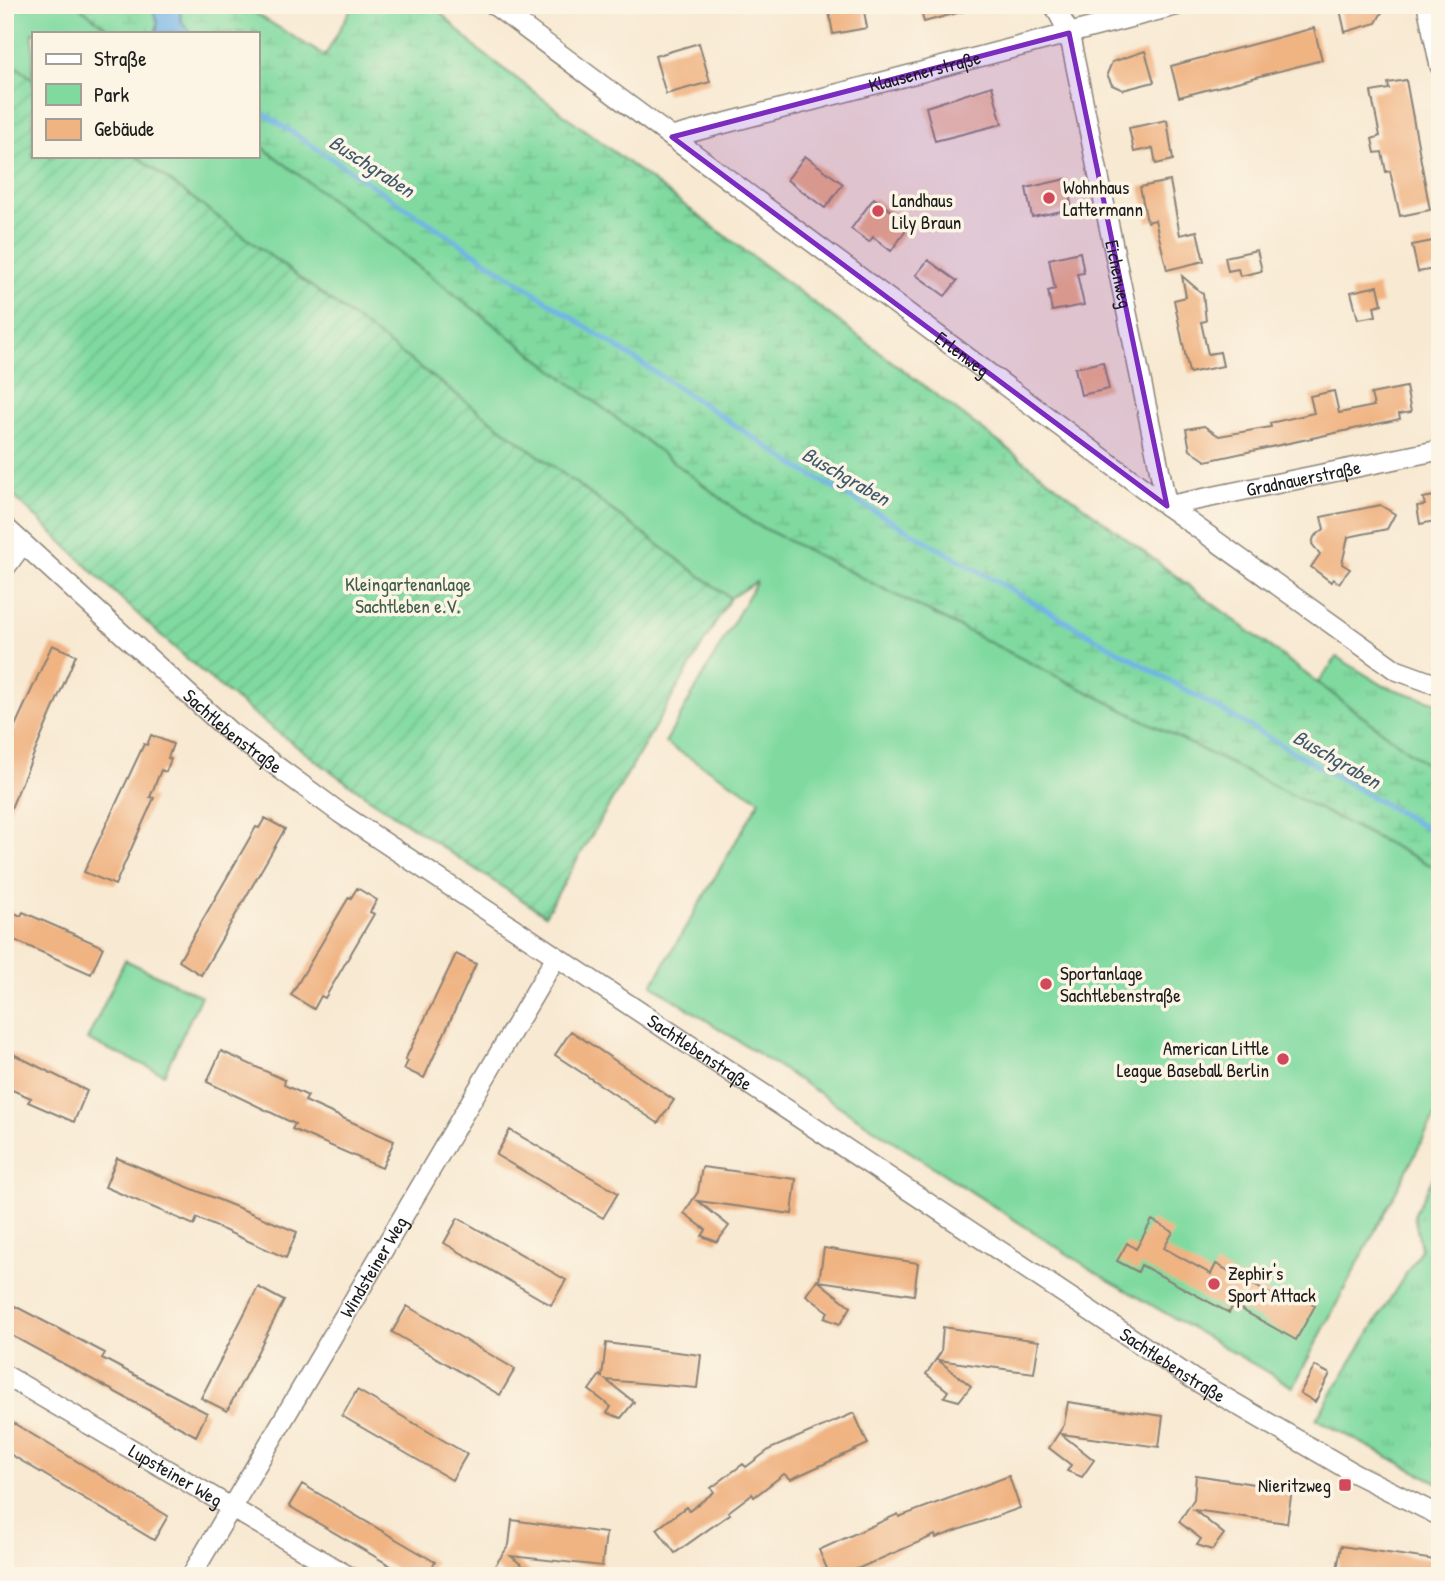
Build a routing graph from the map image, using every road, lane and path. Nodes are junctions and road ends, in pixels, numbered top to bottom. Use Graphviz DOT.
graph roads {
  1 [pos="494,5"];
  2 [pos="1054,5"];
  3 [pos="1178,5"];
  4 [pos="1427,5"];
  5 [pos="1069,33"];
  6 [pos="1440,66"];
  7 [pos="672,137"];
  8 [pos="1440,450"];
  9 [pos="1167,506"];
  10 [pos="5,527"];
  11 [pos="22,545"];
  12 [pos="5,568"];
  13 [pos="1440,686"];
  14 [pos="556,957"];
  15 [pos="5,1375"];
  16 [pos="231,1507"];
  17 [pos="1440,1516"];
  18 [pos="191,1576"];
  19 [pos="348,1576"];
  1 -- 7 [label="street, Erlenweg"];
  2 -- 5 [label="street, Eichenweg"];
  3 -- 5 [label="street, Klausenerstraße"];
  4 -- 6 [label="street"];
  5 -- 7 [label="street, Klausenerstraße"];
  5 -- 9 [label="street, Eichenweg"];
  7 -- 9 [label="street, Erlenweg"];
  8 -- 9 [label="street, Gradnauerstraße"];
  9 -- 13 [label="street, Erlenweg"];
  10 -- 11 [label="street, Sachtlebenstraße"];
  11 -- 12 [label="street"];
  11 -- 14 [label="street, Sachtlebenstraße"];
  14 -- 16 [label="street, Windsteiner Weg"];
  14 -- 17 [label="street, Sachtlebenstraße"];
  15 -- 16 [label="street, Lupsteiner Weg"];
  16 -- 18 [label="street, Windsteiner Weg"];
  16 -- 19 [label="street, Lupsteiner Weg"];
}
